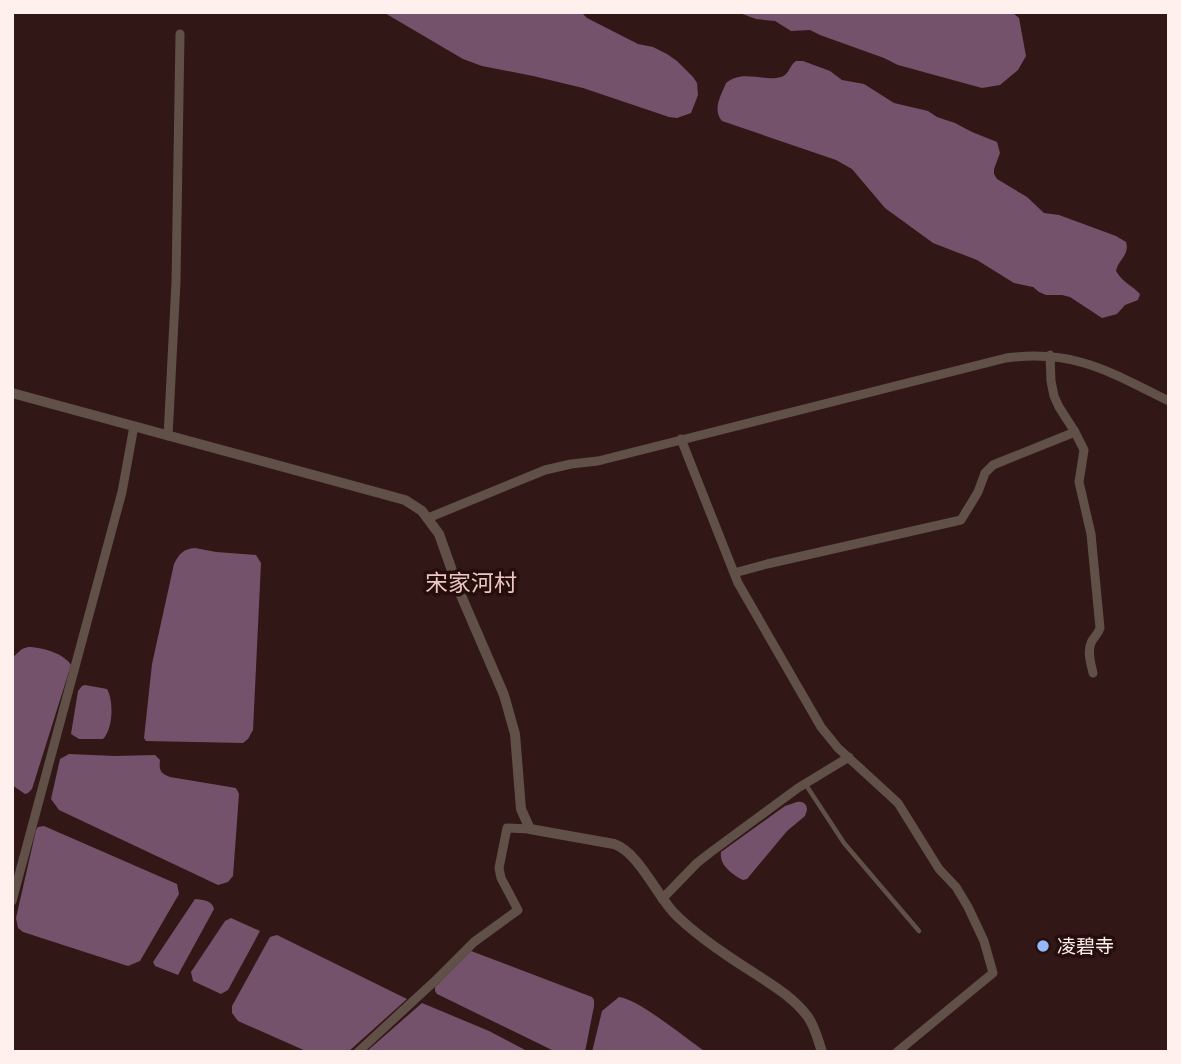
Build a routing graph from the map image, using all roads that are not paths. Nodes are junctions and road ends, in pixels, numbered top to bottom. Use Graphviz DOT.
graph roads {
  1 [pos="180,34"];
  2 [pos="1049,355"];
  3 [pos="12,393"];
  4 [pos="1169,401"];
  5 [pos="134,426"];
  6 [pos="1075,432"];
  7 [pos="168,436"];
  8 [pos="681,439"];
  9 [pos="428,517"];
  10 [pos="734,573"];
  11 [pos="1093,673"];
  12 [pos="849,757"];
  13 [pos="806,784"];
  14 [pos="530,829"];
  15 [pos="662,899"];
  16 [pos="12,901"];
  17 [pos="919,931"];
  18 [pos="358,1052"];
  19 [pos="822,1052"];
  20 [pos="897,1052"];
  1 -- 7 [label="street"];
  2 -- 4 [label="street"];
  2 -- 6 [label="street"];
  2 -- 8 [label="street"];
  3 -- 5 [label="street"];
  5 -- 7 [label="street"];
  5 -- 16 [label="street"];
  6 -- 10 [label="street"];
  6 -- 11 [label="street"];
  7 -- 9 [label="street"];
  8 -- 9 [label="street"];
  8 -- 10 [label="street"];
  9 -- 14 [label="street"];
  10 -- 12 [label="street"];
  12 -- 13 [label="street"];
  12 -- 20 [label="street"];
  13 -- 15 [label="street"];
  13 -- 17 [label="lane"];
  14 -- 15 [label="street"];
  14 -- 18 [label="street"];
  15 -- 19 [label="street"];
}
